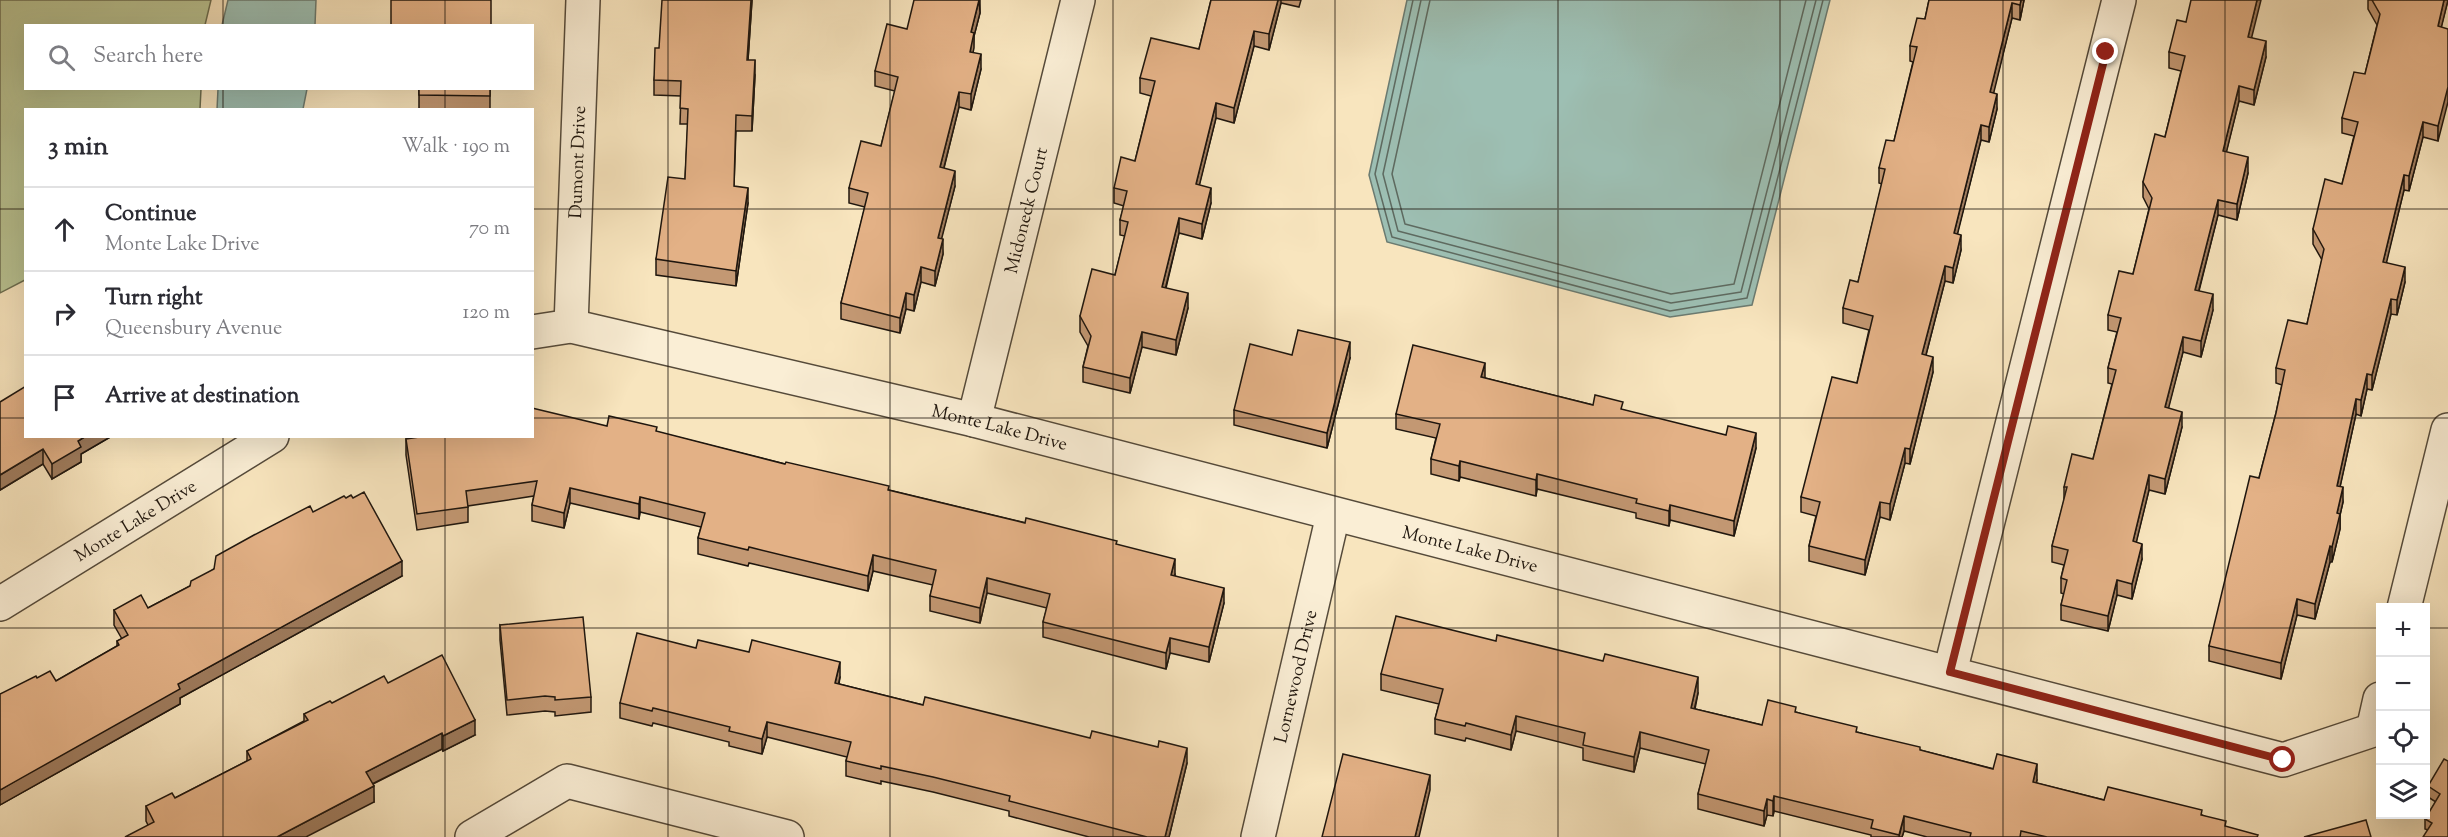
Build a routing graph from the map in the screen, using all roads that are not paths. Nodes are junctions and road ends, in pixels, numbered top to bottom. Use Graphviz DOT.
graph roads {
  1 [pos="583,0"];
  2 [pos="1078,0"];
  3 [pos="2119,0"];
  4 [pos="571,326"];
  5 [pos="534,332"];
  6 [pos="974,420"];
  7 [pos="2448,430"];
  8 [pos="269,438"];
  9 [pos="1333,514"];
  10 [pos="2405,603"];
  11 [pos="0,604"];
  12 [pos="1950,672"];
  13 [pos="2377,711"];
  14 [pos="472,837"];
  15 [pos="787,837"];
  16 [pos="1258,837"];
  1 -- 4 [label="street, Dumont Drive"];
  2 -- 6 [label="street, Midoneck Court"];
  3 -- 12 [label="street"];
  4 -- 5 [label="street, Monte Lake Drive"];
  4 -- 6 [label="street, Monte Lake Drive"];
  6 -- 9 [label="street, Monte Lake Drive"];
  7 -- 10 [label="street"];
  8 -- 11 [label="street, Monte Lake Drive"];
  9 -- 12 [label="street, Monte Lake Drive"];
  9 -- 16 [label="street, Lornewood Drive"];
  12 -- 13 [label="street, Monte Lake Drive"];
  14 -- 15 [label="street"];
}
